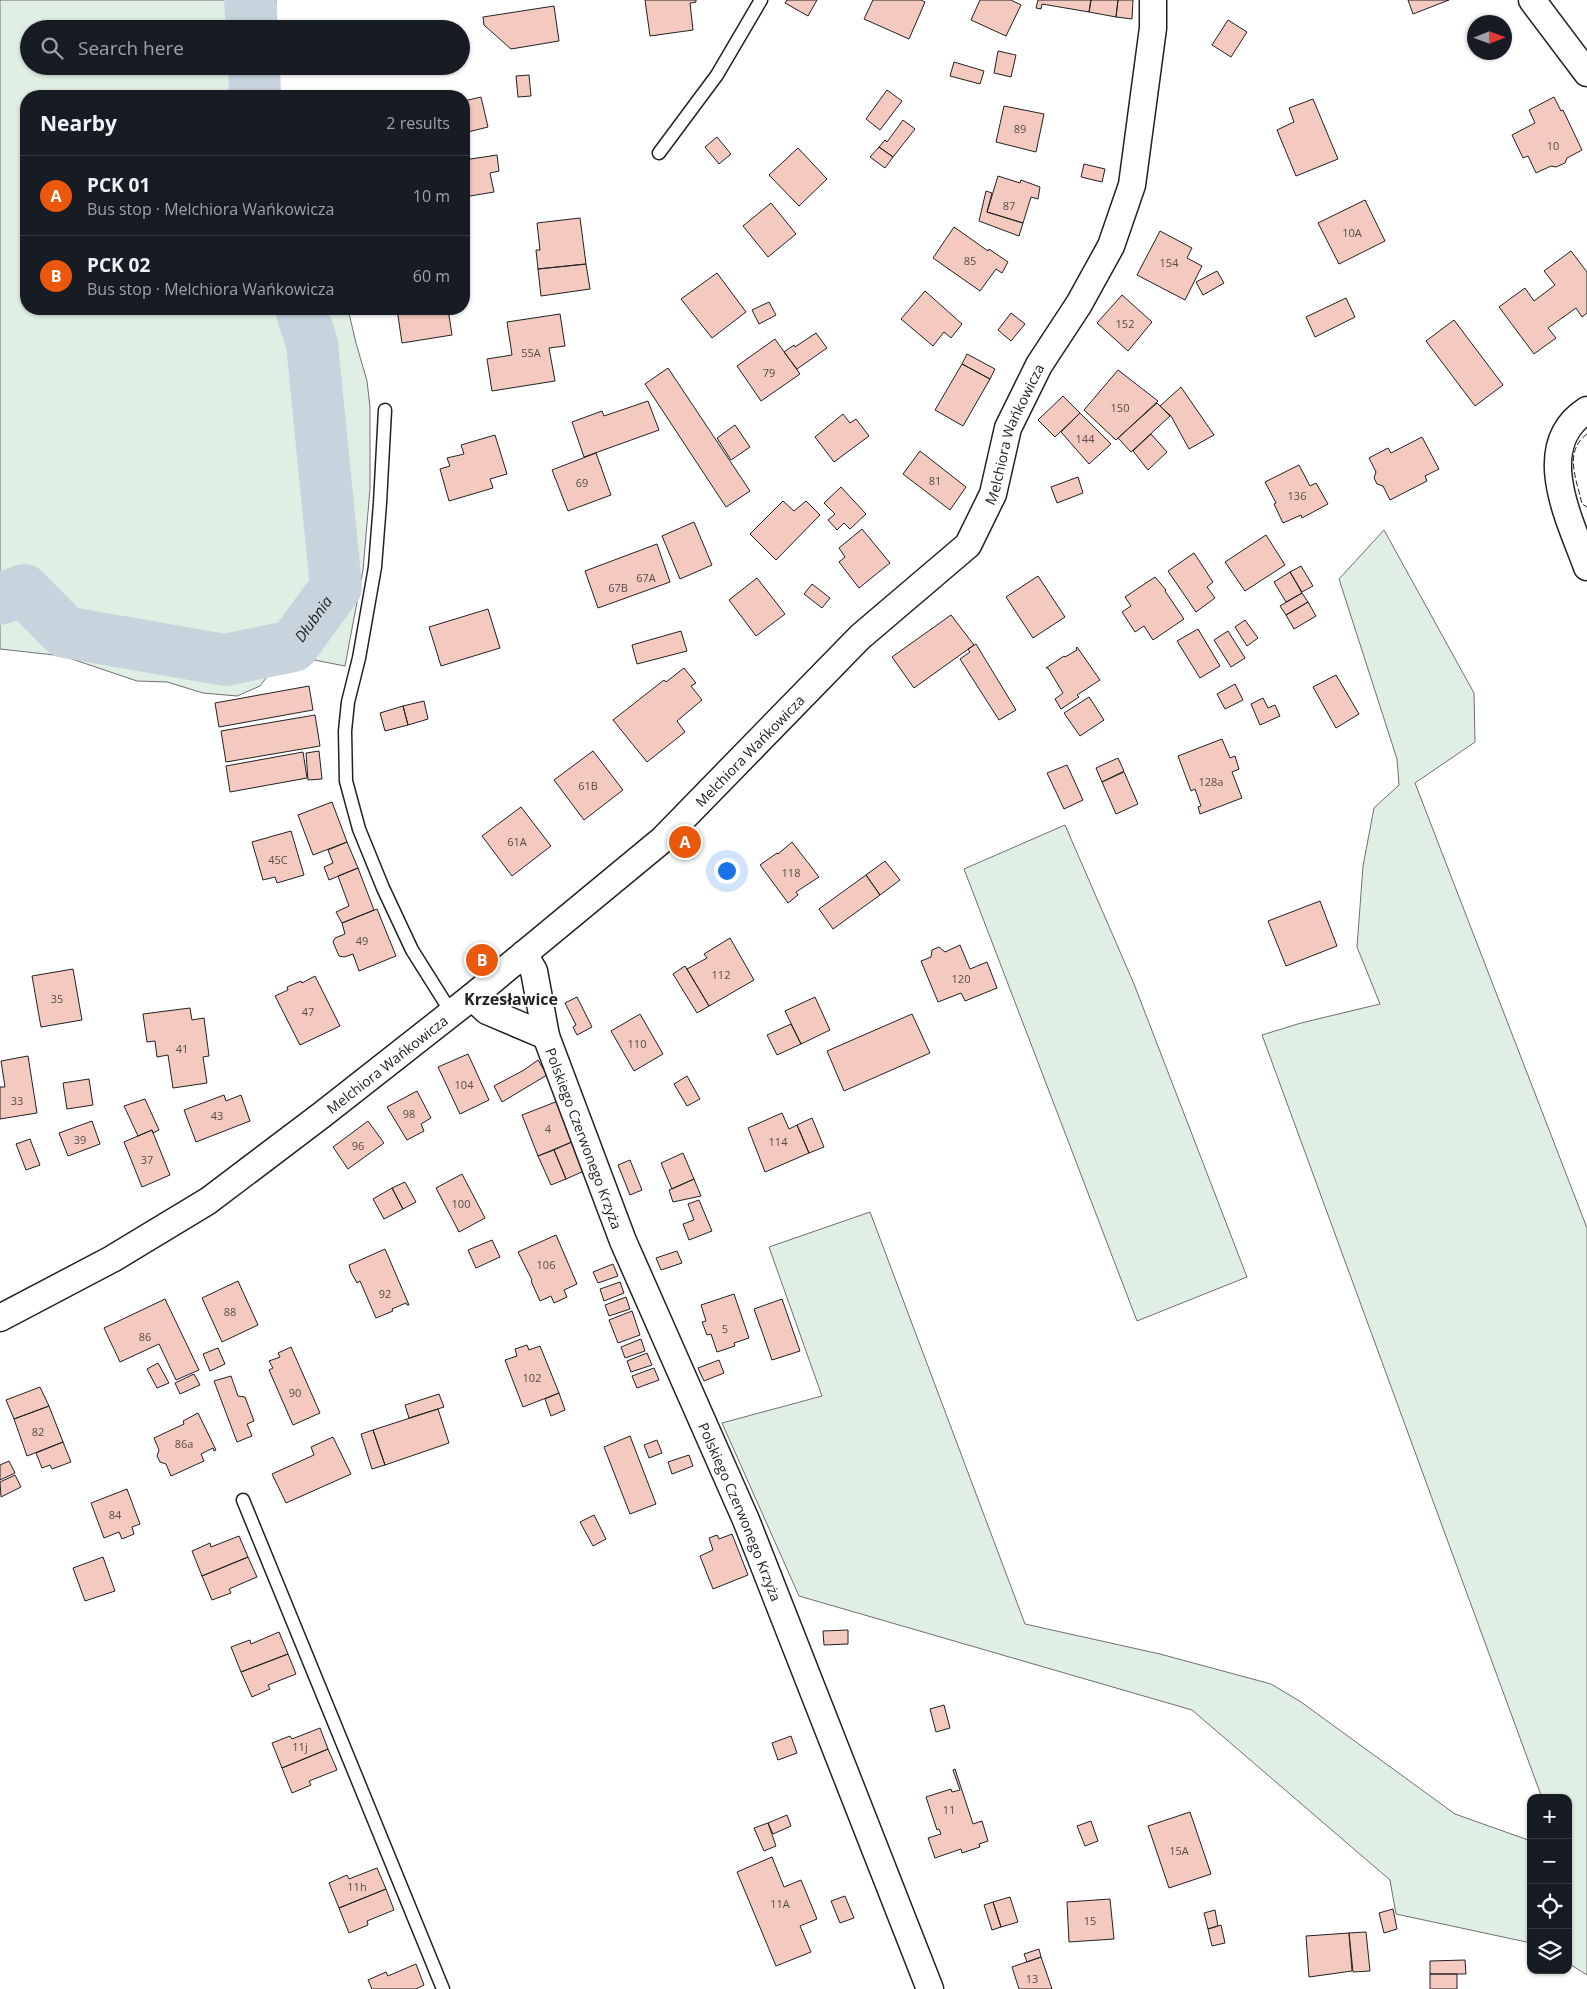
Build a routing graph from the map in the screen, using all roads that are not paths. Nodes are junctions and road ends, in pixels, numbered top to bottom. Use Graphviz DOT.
graph roads {
  1 [pos="761,0"];
  2 [pos="1153,0"];
  3 [pos="1532,0"];
  4 [pos="1587,73"];
  5 [pos="659,153"];
  6 [pos="385,410"];
  7 [pos="1587,410"];
  8 [pos="1587,567"];
  9 [pos="524,954"];
  10 [pos="472,997"];
  11 [pos="451,1012"];
  12 [pos="546,1036"];
  13 [pos="0,1318"];
  14 [pos="243,1500"];
  15 [pos="443,1989"];
  16 [pos="930,1989"];
  1 -- 5 [label="lane"];
  2 -- 9 [label="street, Melchiora Wańkowicza"];
  3 -- 4 [label="street"];
  6 -- 11 [label="lane"];
  7 -- 8 [label="street"];
  9 -- 10 [label="street, Melchiora Wańkowicza"];
  9 -- 12 [label="street, Polskiego Czerwonego Krzyża"];
  10 -- 11 [label="street, Melchiora Wańkowicza"];
  10 -- 12 [label="street, Polskiego Czerwonego Krzyża"];
  11 -- 13 [label="street, Melchiora Wańkowicza"];
  12 -- 16 [label="street, Polskiego Czerwonego Krzyża"];
  14 -- 15 [label="lane"];
}
